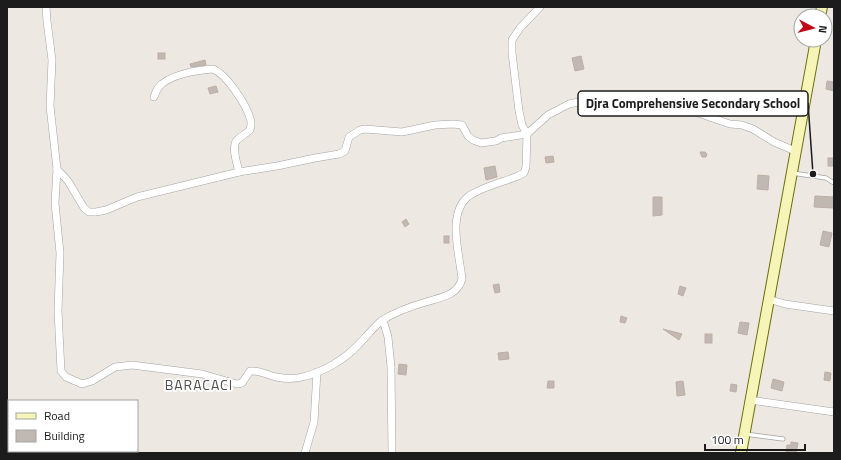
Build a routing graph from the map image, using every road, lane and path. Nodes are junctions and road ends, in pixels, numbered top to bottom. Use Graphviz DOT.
graph roads {
  1 [pos="46,7"];
  2 [pos="540,7"];
  3 [pos="814,48"];
  4 [pos="154,97"];
  5 [pos="527,134"];
  6 [pos="795,151"];
  7 [pos="57,169"];
  8 [pos="239,172"];
  9 [pos="791,173"];
  10 [pos="834,183"];
  11 [pos="768,299"];
  12 [pos="834,311"];
  13 [pos="383,320"];
  14 [pos="317,372"];
  15 [pos="750,400"];
  16 [pos="834,412"];
  17 [pos="744,434"];
  18 [pos="783,439"];
  19 [pos="305,453"];
  20 [pos="392,453"];
  21 [pos="741,453"];
  1 -- 7 [label="street"];
  2 -- 5 [label="street"];
  3 -- 6 [label="main road"];
  4 -- 8 [label="street"];
  5 -- 6 [label="street"];
  5 -- 8 [label="street"];
  5 -- 13 [label="street"];
  6 -- 9 [label="main road"];
  7 -- 8 [label="street"];
  7 -- 14 [label="street"];
  9 -- 10 [label="lane"];
  9 -- 11 [label="main road"];
  11 -- 12 [label="street"];
  11 -- 15 [label="main road"];
  13 -- 14 [label="street"];
  13 -- 20 [label="street"];
  14 -- 19 [label="street"];
  15 -- 16 [label="street"];
  15 -- 17 [label="main road"];
  17 -- 18 [label="lane"];
  17 -- 21 [label="main road"];
}
